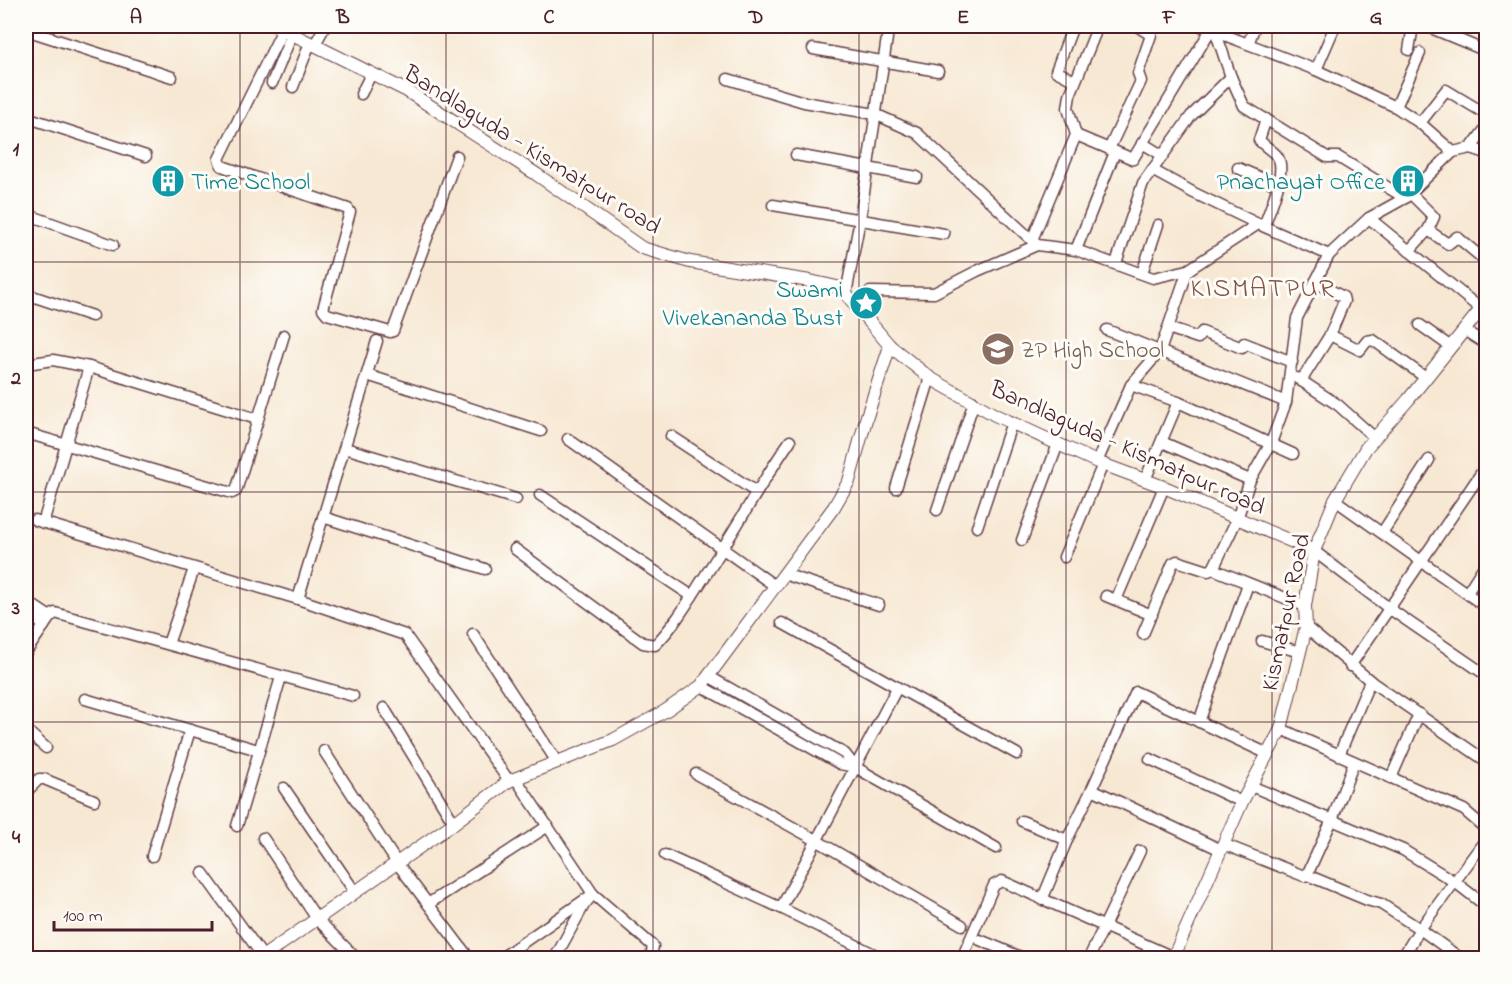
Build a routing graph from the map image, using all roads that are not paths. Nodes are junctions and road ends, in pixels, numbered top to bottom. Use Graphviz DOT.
graph roads {
  1 [pos="325,26"];
  2 [pos="1070,26"];
  3 [pos="1098,26"];
  4 [pos="1137,26"];
  5 [pos="1255,26"];
  6 [pos="1335,26"];
  7 [pos="1413,26"];
  8 [pos="1426,26"];
  9 [pos="1460,26"];
  10 [pos="1210,28"];
  11 [pos="284,29"];
  12 [pos="26,30"];
  13 [pos="1455,37"];
  14 [pos="887,38"];
  15 [pos="1248,44"];
  16 [pos="312,45"];
  17 [pos="813,49"];
  18 [pos="1486,51"];
  19 [pos="883,62"];
  20 [pos="1316,70"];
  21 [pos="938,71"];
  22 [pos="371,74"];
  23 [pos="172,77"];
  24 [pos="1231,77"];
  25 [pos="728,79"];
  26 [pos="1075,81"];
  27 [pos="272,83"];
  28 [pos="292,87"];
  29 [pos="362,94"];
  30 [pos="1396,107"];
  31 [pos="875,114"];
  32 [pos="1486,114"];
  33 [pos="26,117"];
  34 [pos="1266,119"];
  35 [pos="1420,123"];
  36 [pos="1486,128"];
  37 [pos="1076,135"];
  38 [pos="1142,143"];
  39 [pos="1471,148"];
  40 [pos="1112,151"];
  41 [pos="1453,152"];
  42 [pos="1486,153"];
  43 [pos="796,155"];
  44 [pos="1162,155"];
  45 [pos="146,156"];
  46 [pos="457,156"];
  47 [pos="867,168"];
  48 [pos="1238,168"];
  49 [pos="1152,170"];
  50 [pos="917,177"];
  51 [pos="1277,185"];
  52 [pos="1407,195"];
  53 [pos="773,205"];
  54 [pos="26,214"];
  55 [pos="1369,218"];
  56 [pos="860,219"];
  57 [pos="1158,225"];
  58 [pos="1261,225"];
  59 [pos="1428,230"];
  60 [pos="944,234"];
  61 [pos="1034,243"];
  62 [pos="113,245"];
  63 [pos="1076,250"];
  64 [pos="1409,251"];
  65 [pos="1329,255"];
  66 [pos="1486,261"];
  67 [pos="1116,263"];
  68 [pos="1188,270"];
  69 [pos="1142,273"];
  70 [pos="1315,282"];
  71 [pos="26,294"];
  72 [pos="846,294"];
  73 [pos="855,306"];
  74 [pos="1484,306"];
  75 [pos="92,316"];
  76 [pos="1420,325"];
  77 [pos="1168,328"];
  78 [pos="1107,330"];
  79 [pos="1464,330"];
  80 [pos="284,335"];
  81 [pos="1330,335"];
  82 [pos="377,341"];
  83 [pos="1486,344"];
  84 [pos="890,346"];
  85 [pos="1451,347"];
  86 [pos="1160,351"];
  87 [pos="26,361"];
  88 [pos="1292,362"];
  89 [pos="89,367"];
  90 [pos="1290,374"];
  91 [pos="367,375"];
  92 [pos="930,378"];
  93 [pos="1425,378"];
  94 [pos="1301,381"];
  95 [pos="1131,385"];
  96 [pos="974,402"];
  97 [pos="1179,402"];
  98 [pos="1286,402"];
  99 [pos="257,419"];
  100 [pos="1012,422"];
  101 [pos="542,431"];
  102 [pos="26,433"];
  103 [pos="671,436"];
  104 [pos="1375,438"];
  105 [pos="568,439"];
  106 [pos="790,441"];
  107 [pos="1162,442"];
  108 [pos="1271,443"];
  109 [pos="1058,444"];
  110 [pos="65,445"];
  111 [pos="345,448"];
  112 [pos="1293,454"];
  113 [pos="1429,460"];
  114 [pos="1100,463"];
  115 [pos="1486,466"];
  116 [pos="1145,480"];
  117 [pos="1250,480"];
  118 [pos="1164,487"];
  119 [pos="896,488"];
  120 [pos="756,492"];
  121 [pos="540,495"];
  122 [pos="516,499"];
  123 [pos="1335,500"];
  124 [pos="937,510"];
  125 [pos="324,517"];
  126 [pos="1237,519"];
  127 [pos="977,527"];
  128 [pos="1382,533"];
  129 [pos="1022,540"];
  130 [pos="723,548"];
  131 [pos="515,549"];
  132 [pos="1314,551"];
  133 [pos="1064,557"];
  134 [pos="1422,562"];
  135 [pos="1486,563"];
  136 [pos="194,569"];
  137 [pos="485,569"];
  138 [pos="1213,569"];
  139 [pos="784,574"];
  140 [pos="1248,584"];
  141 [pos="774,586"];
  142 [pos="1467,593"];
  143 [pos="692,596"];
  144 [pos="298,599"];
  145 [pos="26,605"];
  146 [pos="879,605"];
  147 [pos="1305,606"];
  148 [pos="1486,608"];
  149 [pos="1390,609"];
  150 [pos="1152,615"];
  151 [pos="47,621"];
  152 [pos="782,622"];
  153 [pos="1306,627"];
  154 [pos="473,634"];
  155 [pos="1143,634"];
  156 [pos="1262,641"];
  157 [pos="168,644"];
  158 [pos="26,652"];
  159 [pos="1300,652"];
  160 [pos="1350,666"];
  161 [pos="1486,675"];
  162 [pos="281,677"];
  163 [pos="704,681"];
  164 [pos="1370,681"];
  165 [pos="897,688"];
  166 [pos="353,696"];
  167 [pos="85,699"];
  168 [pos="384,708"];
  169 [pos="1419,714"];
  170 [pos="1199,722"];
  171 [pos="1281,729"];
  172 [pos="26,730"];
  173 [pos="190,730"];
  174 [pos="46,748"];
  175 [pos="258,750"];
  176 [pos="324,751"];
  177 [pos="1017,753"];
  178 [pos="1268,754"];
  179 [pos="1339,755"];
  180 [pos="1150,759"];
  181 [pos="1486,761"];
  182 [pos="557,762"];
  183 [pos="1354,762"];
  184 [pos="855,767"];
  185 [pos="696,774"];
  186 [pos="1390,777"];
  187 [pos="513,780"];
  188 [pos="1251,786"];
  189 [pos="284,788"];
  190 [pos="1092,789"];
  191 [pos="26,792"];
  192 [pos="94,800"];
  193 [pos="1242,802"];
  194 [pos="1023,820"];
  195 [pos="1332,820"];
  196 [pos="454,823"];
  197 [pos="237,826"];
  198 [pos="548,826"];
  199 [pos="1486,829"];
  200 [pos="262,838"];
  201 [pos="1486,839"];
  202 [pos="816,840"];
  203 [pos="1067,840"];
  204 [pos="1222,847"];
  205 [pos="996,848"];
  206 [pos="1140,851"];
  207 [pos="665,855"];
  208 [pos="152,856"];
  209 [pos="397,863"];
  210 [pos="203,873"];
  211 [pos="1307,875"];
  212 [pos="1455,882"];
  213 [pos="355,891"];
  214 [pos="593,894"];
  215 [pos="1042,900"];
  216 [pos="428,904"];
  217 [pos="1486,906"];
  218 [pos="781,908"];
  219 [pos="317,919"];
  220 [pos="963,925"];
  221 [pos="1104,927"];
  222 [pos="1420,929"];
  223 [pos="980,940"];
  224 [pos="263,958"];
  225 [pos="356,958"];
  226 [pos="469,958"];
  227 [pos="501,958"];
  228 [pos="555,958"];
  229 [pos="651,958"];
  230 [pos="882,958"];
  231 [pos="962,958"];
  232 [pos="1020,958"];
  233 [pos="1089,958"];
  234 [pos="1173,958"];
  235 [pos="1402,958"];
  236 [pos="1460,958"];
  1 -- 16 [label="street"];
  2 -- 26 [label="street"];
  3 -- 26 [label="street"];
  4 -- 40 [label="street"];
  5 -- 15 [label="street"];
  6 -- 20 [label="street"];
  7 -- 30 [label="street"];
  8 -- 13 [label="street"];
  9 -- 13 [label="street"];
  10 -- 15 [label="street"];
  10 -- 24 [label="street"];
  10 -- 38 [label="street"];
  11 -- 16 [label="street, Bandlaguda - Kismatpur road"];
  11 -- 27 [label="street"];
  11 -- 46 [label="street"];
  12 -- 23 [label="street"];
  13 -- 18 [label="street"];
  14 -- 19 [label="street"];
  15 -- 20 [label="street"];
  16 -- 22 [label="street, Bandlaguda - Kismatpur road"];
  16 -- 28 [label="street"];
  17 -- 19 [label="street"];
  19 -- 21 [label="street"];
  19 -- 31 [label="street"];
  20 -- 30 [label="street"];
  22 -- 29 [label="street"];
  22 -- 72 [label="street, Bandlaguda - Kismatpur road"];
  24 -- 34 [label="street"];
  24 -- 44 [label="street"];
  25 -- 31 [label="street"];
  26 -- 37 [label="street"];
  30 -- 35 [label="street"];
  31 -- 47 [label="street"];
  31 -- 61 [label="street"];
  32 -- 35 [label="street"];
  33 -- 45 [label="street"];
  34 -- 51 [label="street"];
  34 -- 52 [label="street"];
  35 -- 41 [label="street"];
  36 -- 39 [label="street"];
  37 -- 40 [label="street"];
  37 -- 61 [label="street"];
  38 -- 40 [label="street"];
  38 -- 44 [label="street"];
  39 -- 41 [label="street"];
  39 -- 42 [label="street"];
  40 -- 63 [label="street"];
  41 -- 52 [label="street"];
  43 -- 47 [label="street"];
  44 -- 49 [label="street"];
  47 -- 50 [label="street"];
  47 -- 56 [label="street"];
  48 -- 51 [label="street"];
  49 -- 58 [label="street"];
  49 -- 67 [label="street"];
  51 -- 58 [label="street"];
  52 -- 55 [label="street"];
  52 -- 59 [label="street"];
  53 -- 56 [label="street"];
  54 -- 62 [label="street"];
  55 -- 64 [label="street"];
  55 -- 65 [label="street"];
  56 -- 60 [label="street"];
  56 -- 72 [label="street"];
  57 -- 69 [label="street"];
  58 -- 65 [label="street"];
  58 -- 68 [label="street"];
  59 -- 64 [label="street"];
  59 -- 66 [label="street"];
  61 -- 63 [label="street"];
  61 -- 73 [label="street"];
  63 -- 67 [label="street"];
  64 -- 74 [label="street"];
  65 -- 70 [label="street"];
  67 -- 69 [label="street"];
  68 -- 69 [label="street"];
  68 -- 77 [label="street"];
  70 -- 81 [label="street"];
  70 -- 88 [label="street"];
  71 -- 75 [label="street"];
  72 -- 73 [label="street, Bandlaguda - Kismatpur road"];
  73 -- 84 [label="street, Bandlaguda - Kismatpur road"];
  74 -- 79 [label="street, Kismatpur Road"];
  76 -- 85 [label="street"];
  77 -- 86 [label="street"];
  77 -- 88 [label="street"];
  78 -- 86 [label="street"];
  79 -- 83 [label="street"];
  79 -- 85 [label="street, Kismatpur Road"];
  80 -- 99 [label="street"];
  81 -- 93 [label="street"];
  81 -- 94 [label="street"];
  82 -- 91 [label="street"];
  84 -- 92 [label="street, Bandlaguda - Kismatpur road"];
  84 -- 139 [label="street"];
  85 -- 93 [label="street, Kismatpur Road"];
  86 -- 95 [label="street"];
  86 -- 98 [label="street"];
  87 -- 89 [label="street"];
  88 -- 90 [label="street"];
  89 -- 99 [label="street"];
  89 -- 110 [label="street"];
  90 -- 94 [label="street"];
  90 -- 98 [label="street"];
  91 -- 101 [label="street"];
  91 -- 111 [label="street"];
  92 -- 96 [label="street, Bandlaguda - Kismatpur road"];
  92 -- 119 [label="street"];
  93 -- 104 [label="street, Kismatpur Road"];
  94 -- 104 [label="street"];
  95 -- 97 [label="street"];
  95 -- 114 [label="street"];
  96 -- 100 [label="street, Bandlaguda - Kismatpur road"];
  96 -- 124 [label="street"];
  97 -- 107 [label="street"];
  97 -- 108 [label="street"];
  98 -- 108 [label="street"];
  99 -- 110 [label="street"];
  100 -- 109 [label="street, Bandlaguda - Kismatpur road"];
  100 -- 127 [label="street"];
  102 -- 110 [label="street"];
  103 -- 120 [label="street"];
  104 -- 123 [label="street, Kismatpur Road"];
  105 -- 130 [label="street"];
  106 -- 120 [label="street"];
  107 -- 116 [label="street"];
  107 -- 117 [label="street"];
  108 -- 112 [label="street"];
  108 -- 117 [label="street"];
  109 -- 114 [label="street, Bandlaguda - Kismatpur road"];
  109 -- 129 [label="street"];
  110 -- 136 [label="street"];
  111 -- 122 [label="street"];
  111 -- 125 [label="street"];
  113 -- 128 [label="street"];
  114 -- 116 [label="street, Bandlaguda - Kismatpur road"];
  114 -- 133 [label="street"];
  115 -- 134 [label="street"];
  116 -- 118 [label="street, Bandlaguda - Kismatpur road"];
  117 -- 126 [label="street"];
  118 -- 126 [label="street, Bandlaguda - Kismatpur road"];
  118 -- 150 [label="street"];
  120 -- 130 [label="street"];
  121 -- 143 [label="street"];
  123 -- 128 [label="street"];
  123 -- 132 [label="street, Kismatpur Road"];
  125 -- 137 [label="street"];
  125 -- 144 [label="street"];
  126 -- 132 [label="street, Bandlaguda - Kismatpur road"];
  126 -- 138 [label="street"];
  128 -- 134 [label="street"];
  130 -- 141 [label="street"];
  130 -- 143 [label="street"];
  131 -- 143 [label="street"];
  132 -- 147 [label="street, Kismatpur Road"];
  132 -- 149 [label="street"];
  134 -- 142 [label="street"];
  134 -- 149 [label="street"];
  135 -- 142 [label="street"];
  136 -- 144 [label="street"];
  136 -- 157 [label="street"];
  138 -- 140 [label="street"];
  138 -- 150 [label="street"];
  139 -- 141 [label="street"];
  139 -- 146 [label="street"];
  140 -- 147 [label="street"];
  140 -- 170 [label="street"];
  141 -- 163 [label="street"];
  142 -- 148 [label="street"];
  144 -- 187 [label="street"];
  145 -- 151 [label="street"];
  147 -- 153 [label="street, Kismatpur Road"];
  149 -- 160 [label="street"];
  149 -- 161 [label="street"];
  150 -- 155 [label="street"];
  151 -- 157 [label="street"];
  151 -- 158 [label="street"];
  152 -- 165 [label="street"];
  153 -- 159 [label="street, Kismatpur Road"];
  153 -- 160 [label="street"];
  154 -- 182 [label="street"];
  156 -- 159 [label="street"];
  157 -- 162 [label="street"];
  159 -- 171 [label="street, Kismatpur Road"];
  160 -- 164 [label="street"];
  162 -- 166 [label="street"];
  162 -- 175 [label="street"];
  163 -- 182 [label="street"];
  163 -- 184 [label="street"];
  164 -- 169 [label="street"];
  164 -- 179 [label="street"];
  165 -- 177 [label="street"];
  165 -- 184 [label="street"];
  167 -- 173 [label="street"];
  168 -- 196 [label="street"];
  169 -- 181 [label="street"];
  169 -- 186 [label="street"];
  170 -- 178 [label="street"];
  170 -- 190 [label="street"];
  171 -- 178 [label="street, Kismatpur Road"];
  171 -- 179 [label="street"];
  172 -- 174 [label="street"];
  173 -- 175 [label="street"];
  173 -- 208 [label="street"];
  175 -- 197 [label="street"];
  176 -- 209 [label="street"];
  178 -- 188 [label="street, Kismatpur Road"];
  179 -- 183 [label="street"];
  180 -- 193 [label="street"];
  182 -- 187 [label="street"];
  183 -- 186 [label="street"];
  183 -- 195 [label="street"];
  184 -- 202 [label="street"];
  184 -- 205 [label="street"];
  185 -- 202 [label="street"];
  186 -- 199 [label="street"];
  187 -- 196 [label="street"];
  187 -- 198 [label="street"];
  188 -- 193 [label="street, Kismatpur Road"];
  188 -- 195 [label="street"];
  189 -- 213 [label="street"];
  190 -- 203 [label="street"];
  190 -- 204 [label="street"];
  191 -- 192 [label="street"];
  193 -- 204 [label="street, Kismatpur Road"];
  194 -- 203 [label="street"];
  195 -- 211 [label="street"];
  195 -- 212 [label="street"];
  196 -- 209 [label="street"];
  198 -- 214 [label="street"];
  198 -- 216 [label="street"];
  200 -- 219 [label="street"];
  201 -- 212 [label="street"];
  202 -- 218 [label="street"];
  202 -- 220 [label="street"];
  203 -- 215 [label="street"];
  204 -- 211 [label="street"];
  204 -- 234 [label="street, Kismatpur Road"];
  206 -- 221 [label="street"];
  207 -- 218 [label="street"];
  209 -- 213 [label="street"];
  209 -- 216 [label="street"];
  210 -- 224 [label="street"];
  211 -- 222 [label="street"];
  212 -- 217 [label="street"];
  212 -- 222 [label="street"];
  213 -- 219 [label="street"];
  214 -- 227 [label="street"];
  214 -- 228 [label="street"];
  214 -- 229 [label="street"];
  215 -- 221 [label="street"];
  215 -- 231 [label="street"];
  216 -- 226 [label="street"];
  218 -- 230 [label="street"];
  219 -- 224 [label="street"];
  219 -- 225 [label="street"];
  221 -- 233 [label="street"];
  221 -- 234 [label="street"];
  222 -- 235 [label="street"];
  222 -- 236 [label="street"];
  223 -- 232 [label="street"];
}
